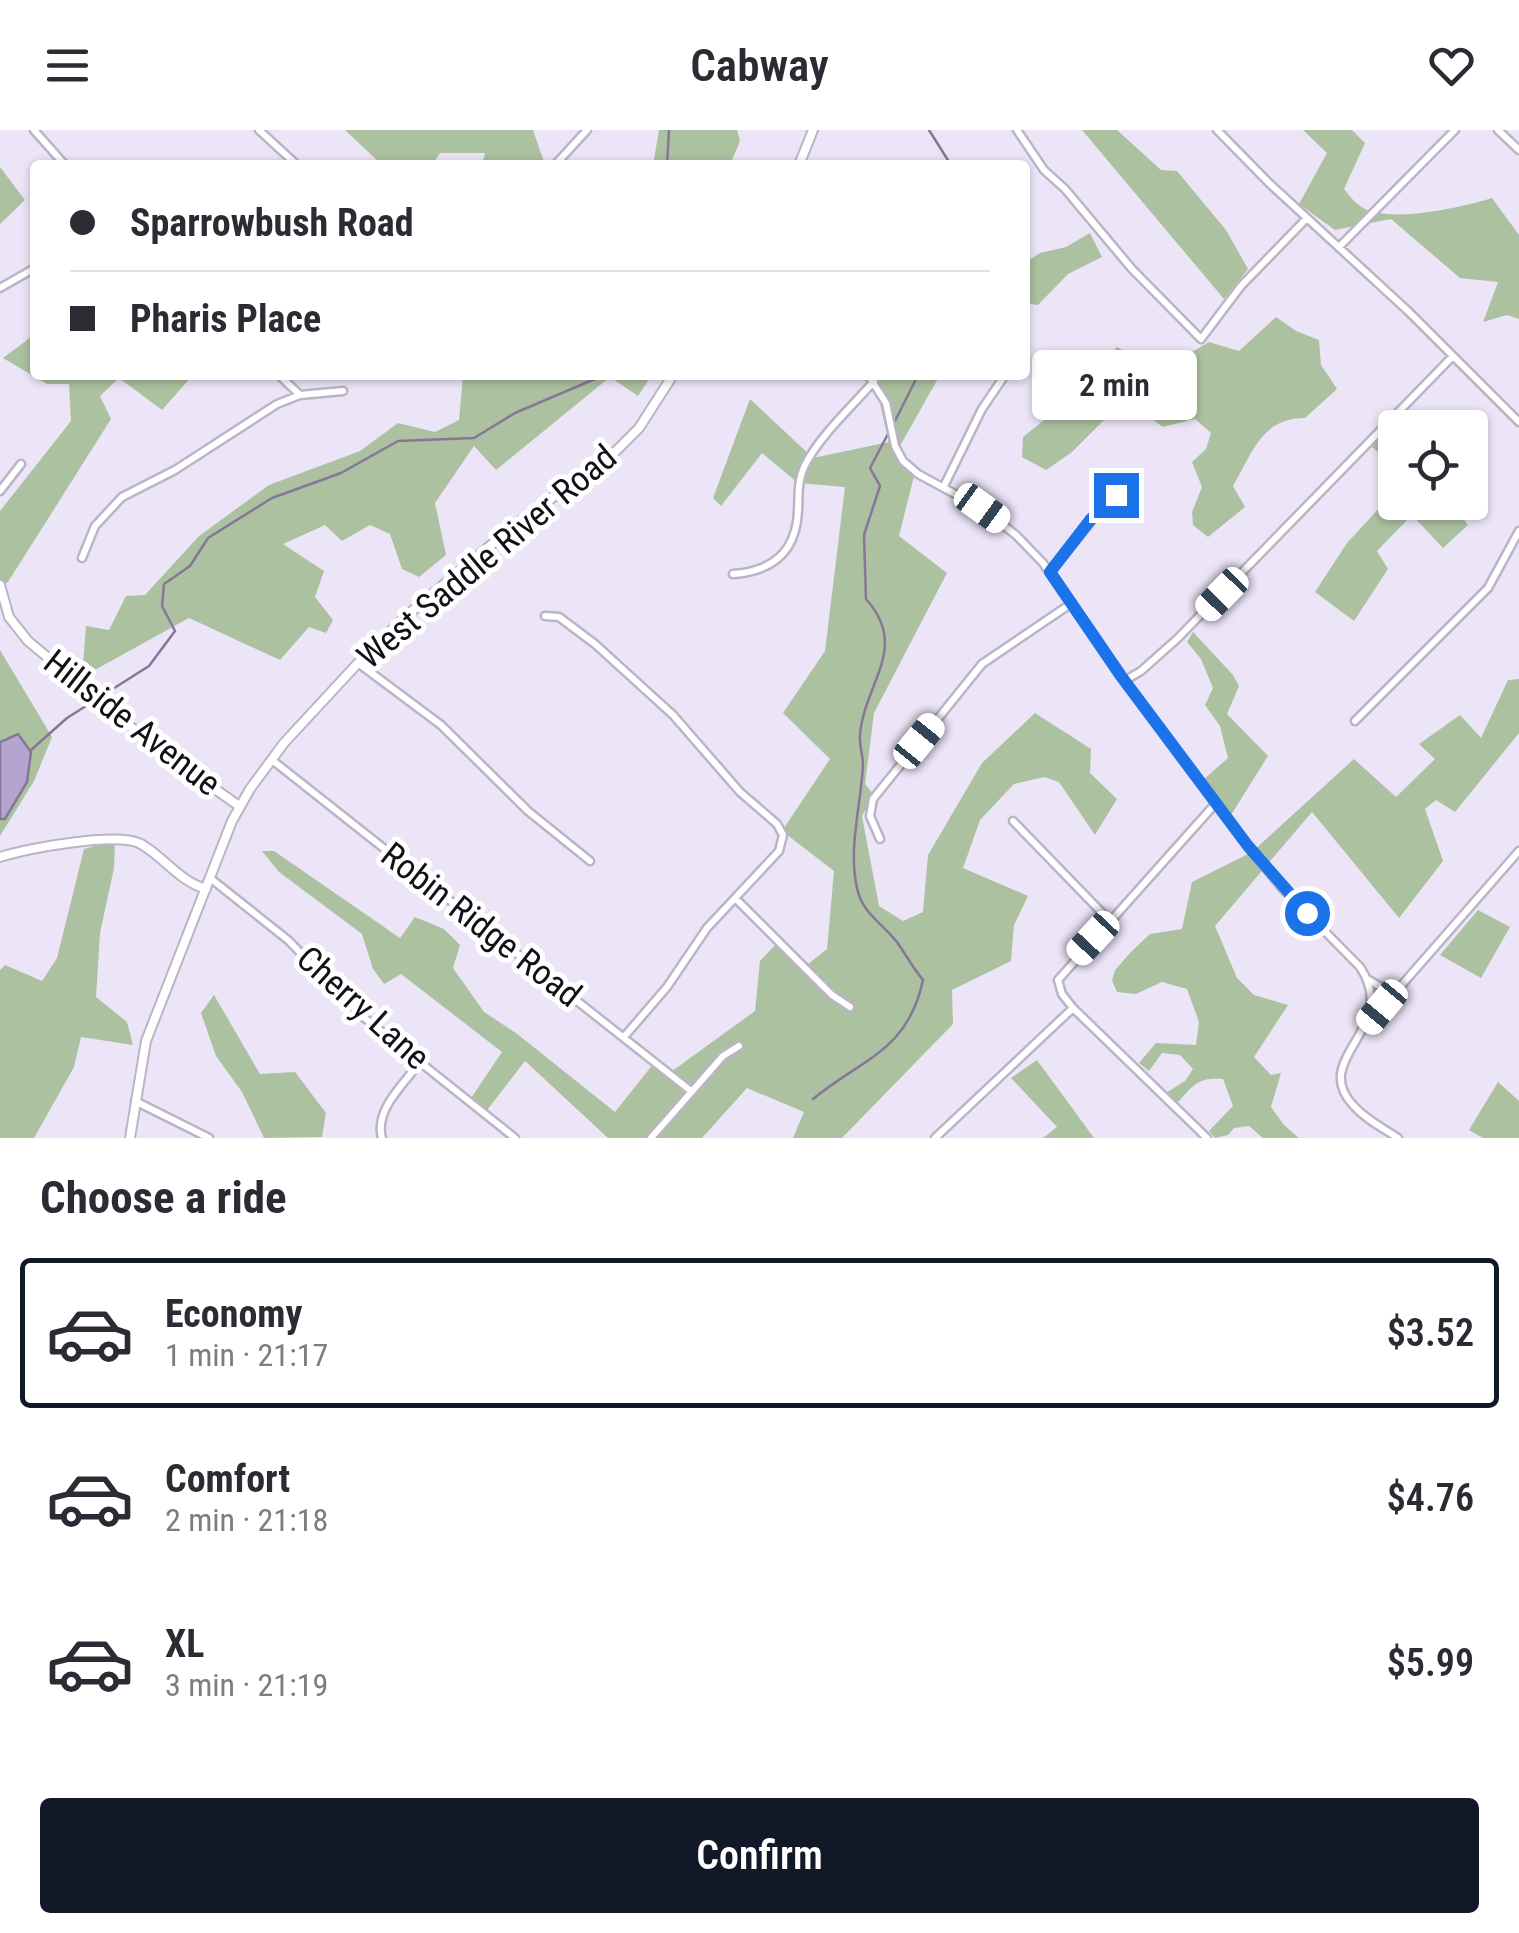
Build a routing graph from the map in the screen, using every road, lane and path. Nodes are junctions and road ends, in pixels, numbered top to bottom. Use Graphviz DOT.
graph roads {
  1 [pos="34,130"];
  2 [pos="260,130"];
  3 [pos="587,130"];
  4 [pos="813,130"];
  5 [pos="1017,130"];
  6 [pos="1217,130"];
  7 [pos="1455,130"];
  8 [pos="1498,130"];
  9 [pos="1519,150"];
  10 [pos="61,160"];
  11 [pos="291,160"];
  12 [pos="559,160"];
  13 [pos="801,160"];
  14 [pos="1306,218"];
  15 [pos="1340,246"];
  16 [pos="30,271"];
  17 [pos="0,288"];
  18 [pos="1453,356"];
  19 [pos="284,380"];
  20 [pos="670,380"];
  21 [pos="869,380"];
  22 [pos="872,380"];
  23 [pos="1002,380"];
  24 [pos="342,391"];
  25 [pos="300,396"];
  26 [pos="1519,422"];
  27 [pos="21,464"];
  28 [pos="1136,482"];
  29 [pos="944,486"];
  30 [pos="0,491"];
  31 [pos="1519,531"];
  32 [pos="82,558"];
  33 [pos="1050,572"];
  34 [pos="734,574"];
  35 [pos="0,585"];
  36 [pos="2,603"];
  37 [pos="1072,603"];
  38 [pos="546,616"];
  39 [pos="358,663"];
  40 [pos="1124,681"];
  41 [pos="1355,722"];
  42 [pos="272,760"];
  43 [pos="1216,803"];
  44 [pos="239,806"];
  45 [pos="1014,822"];
  46 [pos="880,839"];
  47 [pos="1519,851"];
  48 [pos="0,857"];
  49 [pos="590,861"];
  50 [pos="210,878"];
  51 [pos="206,890"];
  52 [pos="735,898"];
  53 [pos="1109,920"];
  54 [pos="1368,979"];
  55 [pos="1394,995"];
  56 [pos="850,1008"];
  57 [pos="1073,1008"];
  58 [pos="1366,1026"];
  59 [pos="624,1037"];
  60 [pos="739,1046"];
  61 [pos="420,1062"];
  62 [pos="691,1090"];
  63 [pos="135,1100"];
  64 [pos="130,1138"];
  65 [pos="209,1138"];
  66 [pos="382,1138"];
  67 [pos="515,1138"];
  68 [pos="651,1138"];
  69 [pos="935,1138"];
  70 [pos="1207,1138"];
  71 [pos="1398,1138"];
  1 -- 10 [label="street"];
  2 -- 11 [label="street"];
  3 -- 12 [label="street"];
  4 -- 13 [label="street"];
  5 -- 14 [label="street"];
  6 -- 14 [label="street"];
  7 -- 15 [label="street"];
  8 -- 9 [label="street"];
  14 -- 15 [label="street"];
  15 -- 18 [label="street"];
  16 -- 17 [label="street"];
  18 -- 26 [label="street"];
  18 -- 40 [label="street"];
  19 -- 25 [label="street"];
  20 -- 39 [label="street, West Saddle River Road"];
  21 -- 34 [label="street"];
  22 -- 29 [label="street"];
  23 -- 29 [label="street"];
  24 -- 25 [label="street"];
  25 -- 32 [label="street"];
  27 -- 30 [label="street"];
  28 -- 33 [label="street"];
  29 -- 33 [label="street"];
  31 -- 41 [label="street"];
  33 -- 37 [label="street"];
  35 -- 36 [label="street, Hillside Avenue"];
  36 -- 44 [label="street, Hillside Avenue"];
  37 -- 40 [label="street"];
  37 -- 46 [label="street"];
  38 -- 52 [label="street"];
  39 -- 42 [label="street, West Saddle River Road"];
  39 -- 49 [label="street"];
  40 -- 43 [label="street"];
  42 -- 44 [label="street, West Saddle River Road"];
  42 -- 59 [label="street, Robin Ridge Road"];
  43 -- 53 [label="street"];
  43 -- 54 [label="street"];
  44 -- 50 [label="street, West Saddle River Road"];
  45 -- 53 [label="street"];
  47 -- 55 [label="street"];
  48 -- 51 [label="street"];
  50 -- 51 [label="street, West Saddle River Road"];
  50 -- 61 [label="street, Cherry Lane"];
  51 -- 63 [label="street, West Saddle River Road"];
  52 -- 56 [label="street"];
  52 -- 59 [label="street"];
  53 -- 57 [label="street"];
  54 -- 55 [label="street"];
  54 -- 58 [label="street"];
  55 -- 58 [label="street"];
  57 -- 69 [label="street"];
  57 -- 70 [label="street"];
  58 -- 71 [label="street"];
  59 -- 62 [label="street, Robin Ridge Road"];
  60 -- 62 [label="street"];
  61 -- 66 [label="street"];
  61 -- 67 [label="street, Cherry Lane"];
  62 -- 68 [label="street"];
  63 -- 64 [label="street, West Saddle River Road"];
  63 -- 65 [label="street"];
}
